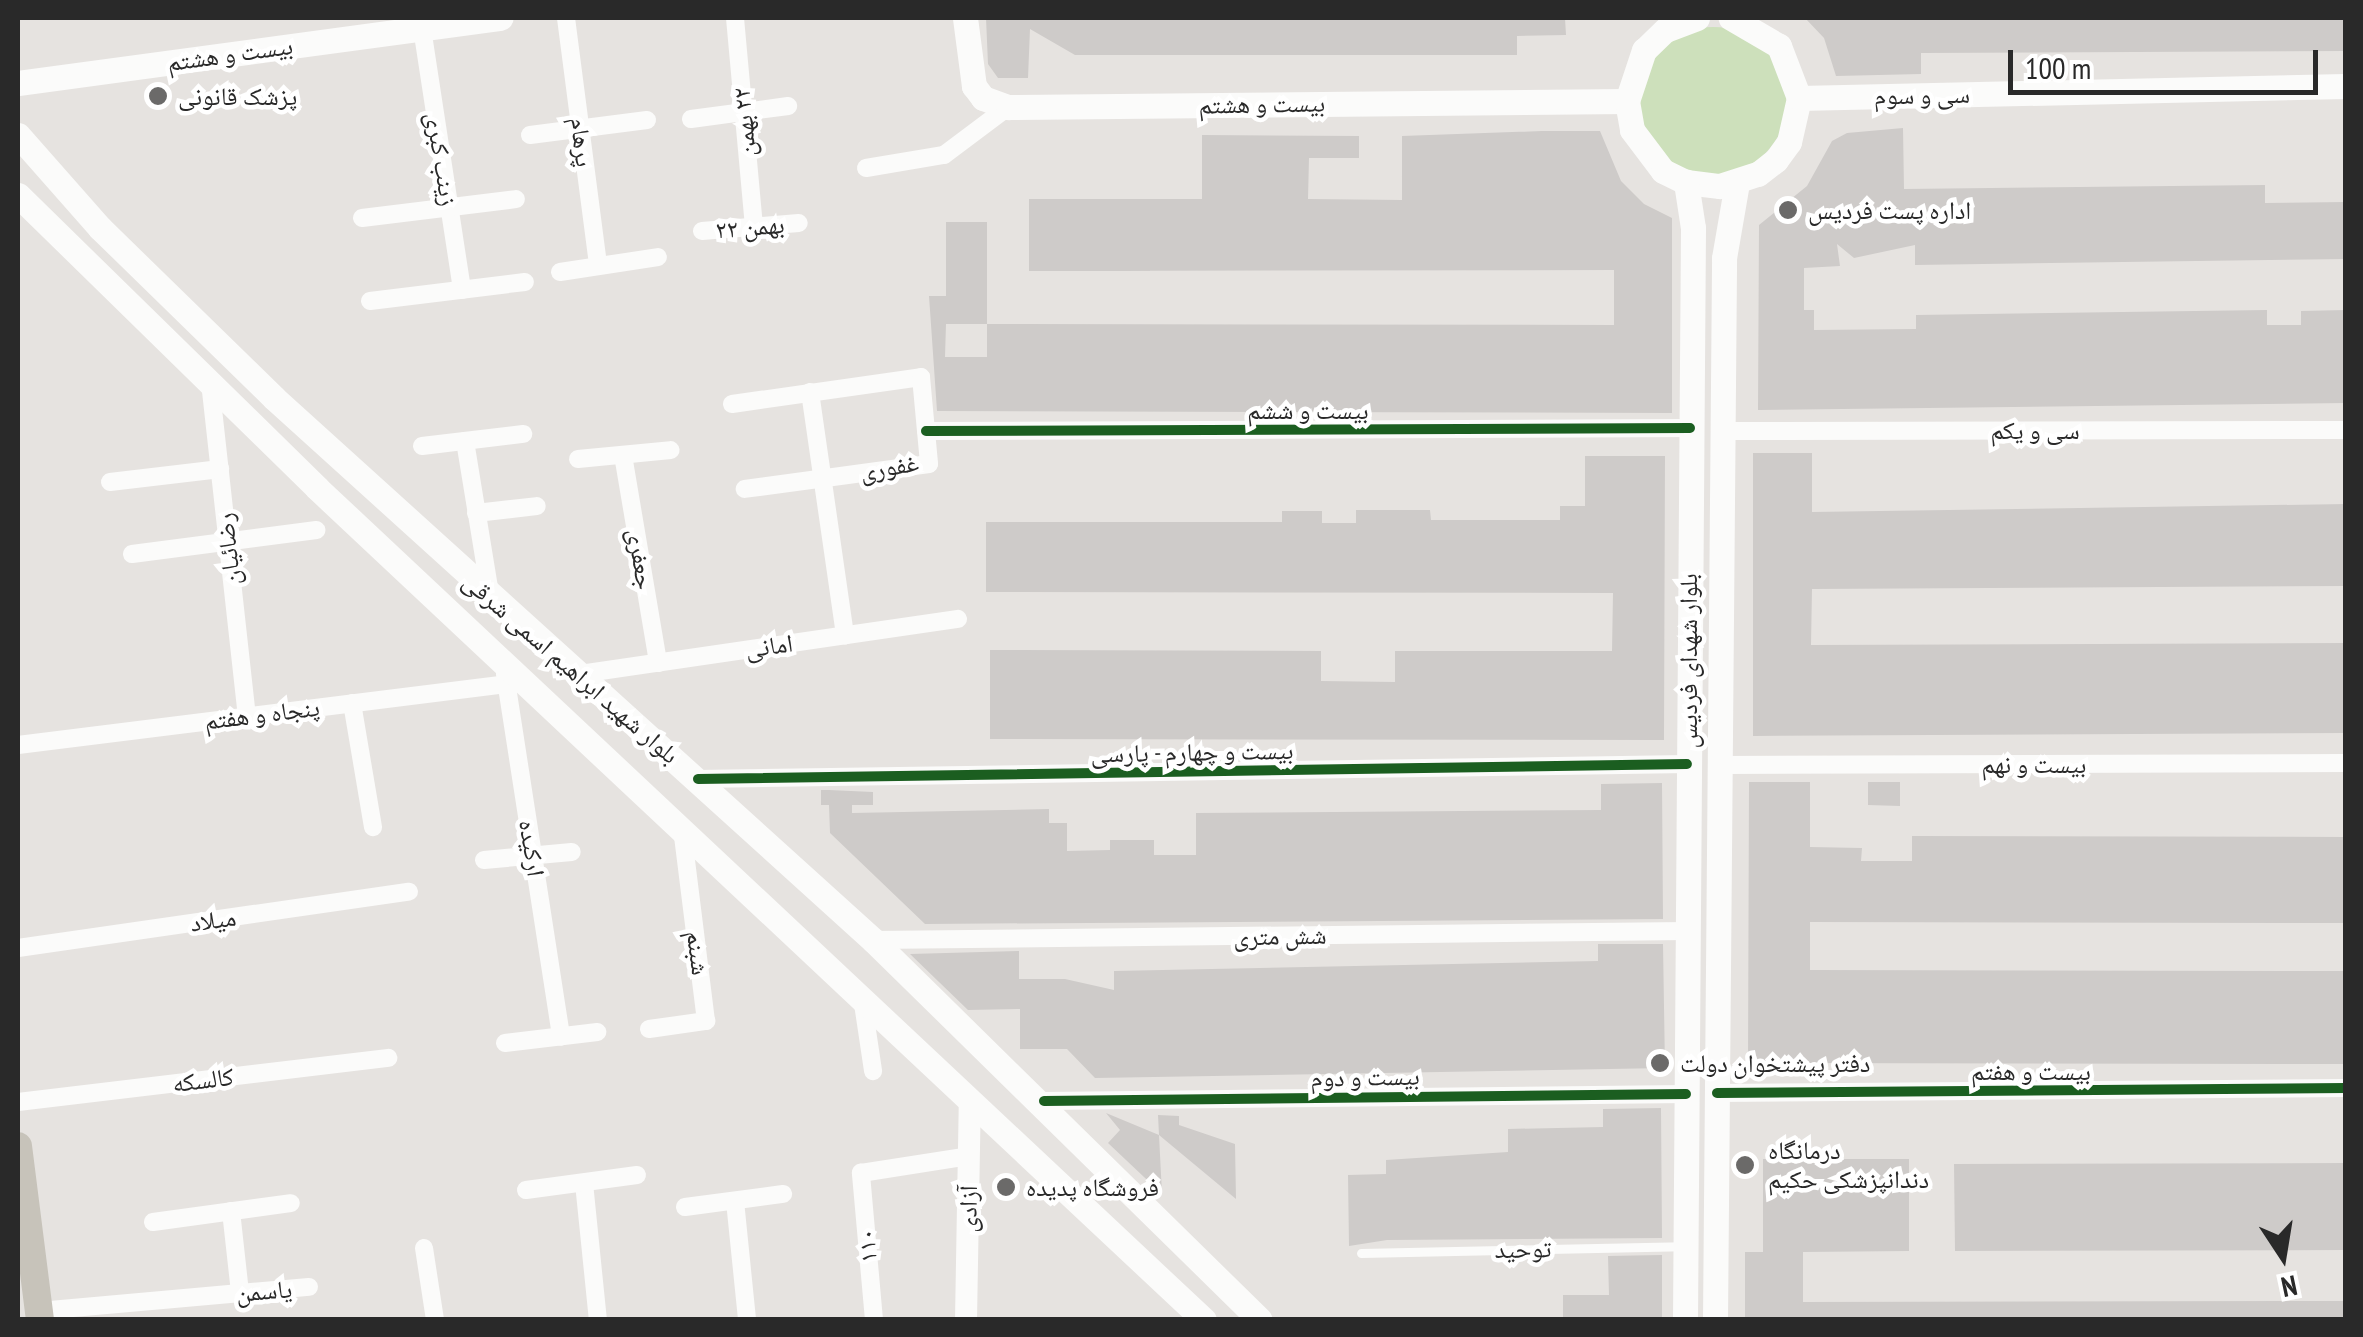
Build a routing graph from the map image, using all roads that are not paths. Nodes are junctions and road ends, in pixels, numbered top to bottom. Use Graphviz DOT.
graph roads {
  1 [pos="501,18"];
  2 [pos="566,18"];
  3 [pos="735,18"];
  4 [pos="964,18"];
  5 [pos="1694,18"];
  6 [pos="1731,18"];
  7 [pos="422,28"];
  8 [pos="18,83"];
  9 [pos="2346,86"];
  10 [pos="1799,98"];
  11 [pos="1627,101"];
  12 [pos="788,106"];
  13 [pos="1008,106"];
  14 [pos="744,111"];
  15 [pos="691,119"];
  16 [pos="647,120"];
  17 [pos="581,128"];
  18 [pos="18,135"];
  19 [pos="530,135"];
  20 [pos="866,168"];
  21 [pos="1686,182"];
  22 [pos="1737,184"];
  23 [pos="18,195"];
  24 [pos="516,199"];
  25 [pos="449,208"];
  26 [pos="362,218"];
  27 [pos="799,222"];
  28 [pos="754,226"];
  29 [pos="702,231"];
  30 [pos="658,258"];
  31 [pos="598,266"];
  32 [pos="560,272"];
  33 [pos="525,282"];
  34 [pos="462,290"];
  35 [pos="370,301"];
  36 [pos="210,382"];
  37 [pos="810,392"];
  38 [pos="732,404"];
  39 [pos="1690,428"];
  40 [pos="2346,430"];
  41 [pos="926,431"];
  42 [pos="1724,431"];
  43 [pos="523,434"];
  44 [pos="464,441"];
  45 [pos="422,446"];
  46 [pos="670,450"];
  47 [pos="623,455"];
  48 [pos="578,460"];
  49 [pos="220,468"];
  50 [pos="820,478"];
  51 [pos="110,482"];
  52 [pos="745,489"];
  53 [pos="537,506"];
  54 [pos="476,513"];
  55 [pos="316,530"];
  56 [pos="228,543"];
  57 [pos="132,554"];
  58 [pos="491,598"];
  59 [pos="958,619"];
  60 [pos="845,635"];
  61 [pos="658,662"];
  62 [pos="504,671"];
  63 [pos="580,674"];
  64 [pos="352,703"];
  65 [pos="247,716"];
  66 [pos="18,745"];
  67 [pos="2346,763"];
  68 [pos="1687,764"];
  69 [pos="1722,765"];
  70 [pos="698,779"];
  71 [pos="373,827"];
  72 [pos="682,827"];
  73 [pos="572,852"];
  74 [pos="533,856"];
  75 [pos="484,860"];
  76 [pos="410,892"];
  77 [pos="1687,931"];
  78 [pos="873,940"];
  79 [pos="18,948"];
  80 [pos="862,997"];
  81 [pos="648,1028"];
  82 [pos="598,1032"];
  83 [pos="561,1037"];
  84 [pos="506,1043"];
  85 [pos="388,1058"];
  86 [pos="873,1070"];
  87 [pos="2346,1088"];
  88 [pos="1717,1093"];
  89 [pos="1686,1094"];
  90 [pos="970,1098"];
  91 [pos="1044,1100"];
  92 [pos="18,1102"];
  93 [pos="18,1146"];
  94 [pos="969,1156"];
  95 [pos="638,1175"];
  96 [pos="584,1183"];
  97 [pos="526,1190"];
  98 [pos="783,1194"];
  99 [pos="736,1201"];
  100 [pos="291,1203"];
  101 [pos="685,1207"];
  102 [pos="231,1211"];
  103 [pos="153,1222"];
  104 [pos="1685,1246"];
  105 [pos="424,1248"];
  106 [pos="1360,1253"];
  107 [pos="309,1287"];
  108 [pos="240,1293"];
  109 [pos="40,1315"];
  110 [pos="435,1320"];
  111 [pos="598,1320"];
  112 [pos="747,1320"];
  113 [pos="874,1320"];
  114 [pos="966,1320"];
  115 [pos="1204,1320"];
  116 [pos="1260,1320"];
  117 [pos="1685,1320"];
  118 [pos="1715,1320"];
  1 -- 7 [label="main road, بیست و هشتم"];
  2 -- 17 [label="street, پرهام"];
  3 -- 14 [label="street, ٢٢ بهمن"];
  4 -- 13 [label="main road"];
  5 -- 11 [label="main road"];
  6 -- 10 [label="main road"];
  7 -- 8 [label="main road, بیست و هشتم"];
  7 -- 25 [label="street, زینب کبری"];
  9 -- 10 [label="main road, سی و سوم"];
  10 -- 22 [label="main road"];
  11 -- 13 [label="main road, بیست و هشتم"];
  11 -- 21 [label="main road"];
  12 -- 14 [label="street"];
  13 -- 20 [label="street"];
  14 -- 15 [label="street"];
  14 -- 28 [label="street, ٢٢ بهمن"];
  16 -- 17 [label="street"];
  17 -- 19 [label="street"];
  17 -- 31 [label="street, پرهام"];
  18 -- 58 [label="main road, بلوار شهید ابراهیم اسمی شرقی"];
  21 -- 22 [label="main road"];
  21 -- 39 [label="main road, بلوار شهدای فردیس"];
  22 -- 42 [label="main road, بلوار شهدای فردیس"];
  23 -- 36 [label="main road, بلوار شهید ابراهیم اسمی شرقی"];
  24 -- 25 [label="street"];
  25 -- 26 [label="street"];
  25 -- 34 [label="street, زینب کبری"];
  27 -- 28 [label="street, ۲۲ بهمن"];
  28 -- 29 [label="street, ۲۲ بهمن"];
  30 -- 31 [label="street"];
  31 -- 32 [label="street"];
  33 -- 34 [label="street"];
  34 -- 35 [label="street"];
  36 -- 49 [label="street, رضائیان"];
  36 -- 62 [label="main road, بلوار شهید ابراهیم اسمی شرقی"];
  37 -- 38 [label="street"];
  37 -- 41 [label="street"];
  37 -- 50 [label="street"];
  39 -- 41 [label="street, بیست و ششم"];
  39 -- 68 [label="main road, بلوار شهدای فردیس"];
  40 -- 42 [label="street, سی و یکم"];
  41 -- 50 [label="street, غفوری"];
  42 -- 69 [label="main road, بلوار شهدای فردیس"];
  43 -- 44 [label="street"];
  44 -- 45 [label="street"];
  44 -- 54 [label="street"];
  46 -- 47 [label="street"];
  47 -- 48 [label="street"];
  47 -- 61 [label="street, جعفری"];
  49 -- 51 [label="street"];
  49 -- 56 [label="street, رضائیان"];
  50 -- 52 [label="street"];
  50 -- 60 [label="street"];
  53 -- 54 [label="street"];
  54 -- 58 [label="street"];
  55 -- 56 [label="street"];
  56 -- 57 [label="street"];
  56 -- 65 [label="street, رضائیان"];
  58 -- 63 [label="main road, بلوار شهید ابراهیم اسمی شرقی"];
  59 -- 60 [label="street, امانی"];
  60 -- 61 [label="street, امانی"];
  61 -- 63 [label="street, امانی"];
  62 -- 64 [label="street, پنجاه و هفتم"];
  62 -- 72 [label="main road, بلوار شهید ابراهیم اسمی شرقی"];
  62 -- 74 [label="street, ارکیده"];
  63 -- 70 [label="main road, بلوار شهید ابراهیم اسمی شرقی"];
  64 -- 65 [label="street, پنجاه و هفتم"];
  64 -- 71 [label="street"];
  65 -- 66 [label="street, پنجاه و هفتم"];
  67 -- 69 [label="street, بیست و نهم"];
  68 -- 70 [label="street, بیست و چهارم - پارسی"];
  68 -- 77 [label="main road, بلوار شهدای فردیس"];
  69 -- 88 [label="main road, بلوار شهدای فردیس"];
  70 -- 78 [label="main road, بلوار شهید ابراهیم اسمی شرقی"];
  72 -- 80 [label="main road, بلوار شهید ابراهیم اسمی شرقی"];
  72 -- 81 [label="street, شبنم"];
  73 -- 74 [label="street"];
  74 -- 75 [label="street"];
  74 -- 83 [label="street, ارکیده"];
  76 -- 79 [label="street, میلاد"];
  77 -- 78 [label="street, شش متری"];
  77 -- 89 [label="main road, بلوار شهدای فردیس"];
  78 -- 91 [label="main road, بلوار شهید ابراهیم اسمی شرقی"];
  80 -- 86 [label="street"];
  80 -- 90 [label="main road, بلوار شهید ابراهیم اسمی شرقی"];
  82 -- 83 [label="street"];
  83 -- 84 [label="street"];
  85 -- 92 [label="street, کالسکه"];
  87 -- 88 [label="street, بیست و هفتم"];
  88 -- 118 [label="main road, بلوار شهدای فردیس"];
  89 -- 91 [label="street, بیست و دوم"];
  89 -- 104 [label="main road, بلوار شهدای فردیس"];
  90 -- 94 [label="street, آزادی"];
  90 -- 115 [label="main road, بلوار شهید ابراهیم اسمی شرقی"];
  91 -- 116 [label="main road, بلوار شهید ابراهیم اسمی شرقی"];
  93 -- 109 [label="main road"];
  94 -- 113 [label="street, ۱۱۰"];
  94 -- 114 [label="street, آزادی"];
  95 -- 96 [label="street"];
  96 -- 97 [label="street"];
  96 -- 111 [label="street"];
  98 -- 99 [label="street"];
  99 -- 101 [label="street"];
  99 -- 112 [label="street"];
  100 -- 102 [label="street"];
  102 -- 103 [label="street"];
  102 -- 108 [label="street"];
  104 -- 106 [label="lane, توحید"];
  104 -- 117 [label="main road, بلوار شهدای فردیس"];
  105 -- 110 [label="street"];
  107 -- 108 [label="street, یاسمن"];
  108 -- 109 [label="street, یاسمن"];
}
